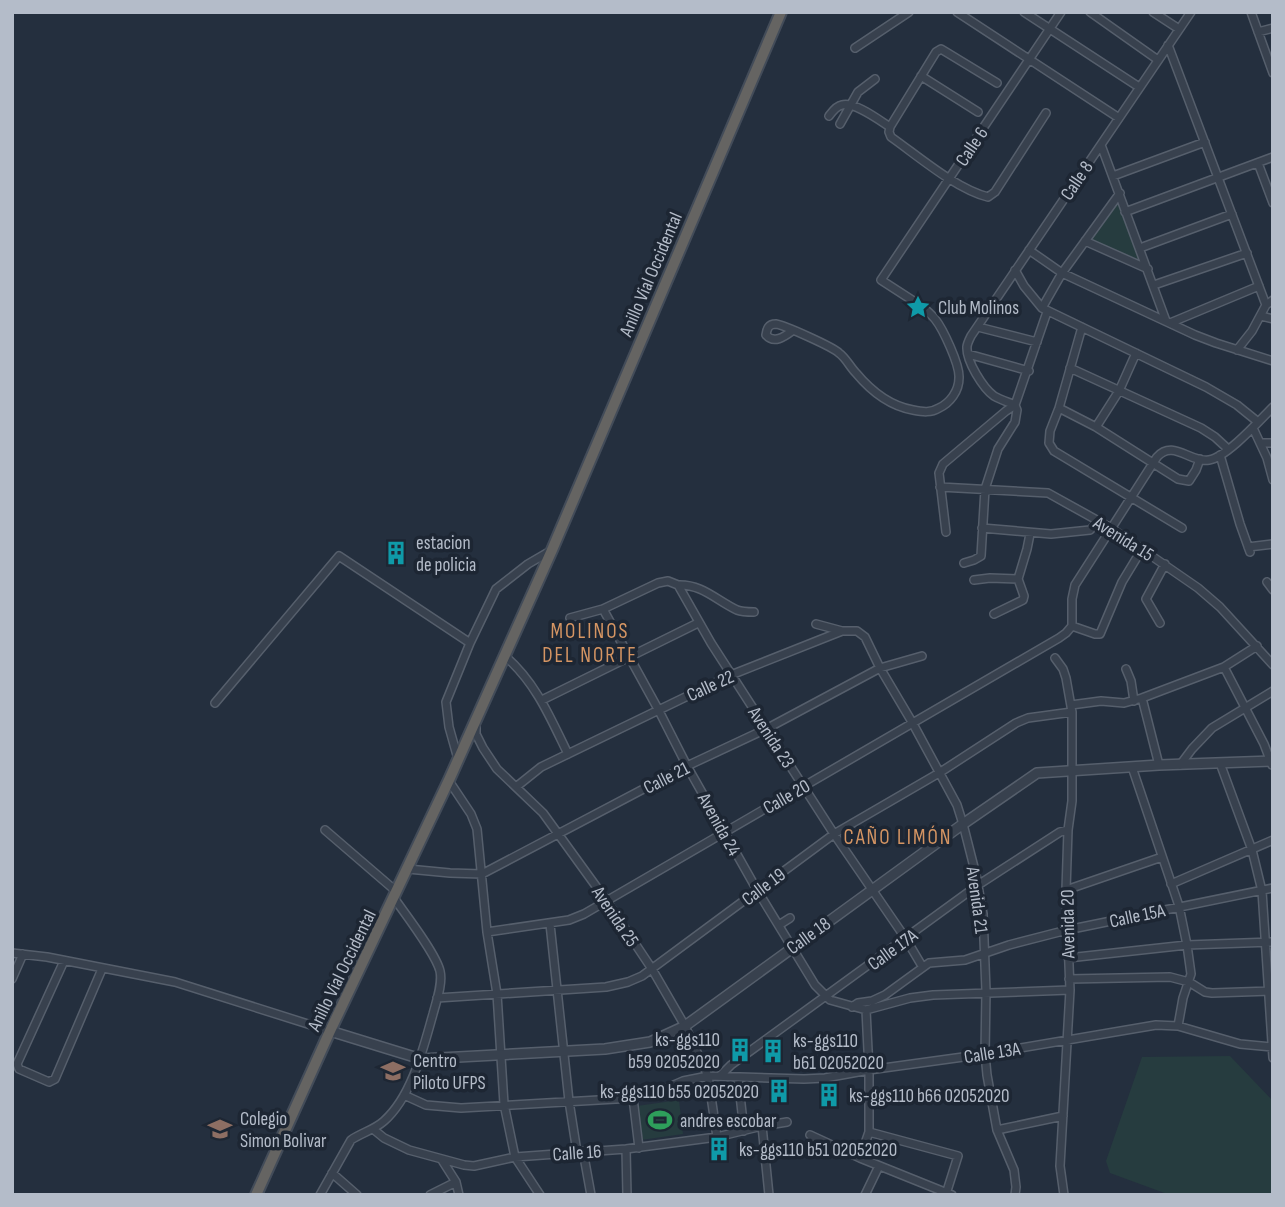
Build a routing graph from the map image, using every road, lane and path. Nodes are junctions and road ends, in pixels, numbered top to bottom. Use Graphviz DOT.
graph roads {
  1 [pos="781,12"];
  2 [pos="909,12"];
  3 [pos="957,12"];
  4 [pos="1024,12"];
  5 [pos="1061,12"];
  6 [pos="1090,12"];
  7 [pos="1153,12"];
  8 [pos="1200,12"];
  9 [pos="1251,12"];
  10 [pos="1189,14"];
  11 [pos="1273,28"];
  12 [pos="1050,29"];
  13 [pos="1179,29"];
  14 [pos="1258,32"];
  15 [pos="1168,46"];
  16 [pos="855,48"];
  17 [pos="1029,60"];
  18 [pos="1158,60"];
  19 [pos="1273,72"];
  20 [pos="921,76"];
  21 [pos="875,79"];
  22 [pos="998,83"];
  23 [pos="1139,87"];
  24 [pos="851,104"];
  25 [pos="978,112"];
  26 [pos="1046,113"];
  27 [pos="829,117"];
  28 [pos="1119,118"];
  29 [pos="839,124"];
  30 [pos="890,127"];
  31 [pos="1205,142"];
  32 [pos="1101,145"];
  33 [pos="1273,157"];
  34 [pos="1258,163"];
  35 [pos="1113,176"];
  36 [pos="1218,177"];
  37 [pos="950,178"];
  38 [pos="1120,193"];
  39 [pos="1272,199"];
  40 [pos="1125,212"];
  41 [pos="1232,214"];
  42 [pos="1085,241"];
  43 [pos="1140,248"];
  44 [pos="1029,250"];
  45 [pos="1247,253"];
  46 [pos="1148,269"];
  47 [pos="1015,270"];
  48 [pos="1062,273"];
  49 [pos="1154,285"];
  50 [pos="1259,286"];
  51 [pos="1269,302"];
  52 [pos="1044,310"];
  53 [pos="1261,316"];
  54 [pos="1273,319"];
  55 [pos="1168,322"];
  56 [pos="978,327"];
  57 [pos="1082,327"];
  58 [pos="792,331"];
  59 [pos="1037,342"];
  60 [pos="968,350"];
  61 [pos="1237,350"];
  62 [pos="1136,353"];
  63 [pos="1273,361"];
  64 [pos="1070,368"];
  65 [pos="1028,370"];
  66 [pos="1119,391"];
  67 [pos="1016,405"];
  68 [pos="1273,407"];
  69 [pos="1059,408"];
  70 [pos="1255,425"];
  71 [pos="1097,427"];
  72 [pos="1260,443"];
  73 [pos="1273,443"];
  74 [pos="1228,449"];
  75 [pos="1220,455"];
  76 [pos="1200,459"];
  77 [pos="1153,463"];
  78 [pos="1273,480"];
  79 [pos="940,487"];
  80 [pos="985,489"];
  81 [pos="1131,498"];
  82 [pos="1099,521"];
  83 [pos="982,528"];
  84 [pos="1111,528"];
  85 [pos="1182,528"];
  86 [pos="946,532"];
  87 [pos="1030,534"];
  88 [pos="1273,544"];
  89 [pos="1142,549"];
  90 [pos="552,550"];
  91 [pos="964,563"];
  92 [pos="1166,564"];
  93 [pos="1018,579"];
  94 [pos="974,580"];
  95 [pos="1267,582"];
  96 [pos="678,585"];
  97 [pos="1273,590"];
  98 [pos="603,609"];
  99 [pos="754,612"];
  100 [pos="994,614"];
  101 [pos="570,618"];
  102 [pos="698,623"];
  103 [pos="816,624"];
  104 [pos="1160,624"];
  105 [pos="1072,626"];
  106 [pos="842,631"];
  107 [pos="856,631"];
  108 [pos="470,643"];
  109 [pos="1257,646"];
  110 [pos="505,656"];
  111 [pos="922,656"];
  112 [pos="629,658"];
  113 [pos="1055,658"];
  114 [pos="1273,665"];
  115 [pos="1224,667"];
  116 [pos="880,668"];
  117 [pos="1126,669"];
  118 [pos="731,675"];
  119 [pos="1273,691"];
  120 [pos="1142,698"];
  121 [pos="542,699"];
  122 [pos="1133,701"];
  123 [pos="215,703"];
  124 [pos="1072,708"];
  125 [pos="1245,708"];
  126 [pos="658,709"];
  127 [pos="476,719"];
  128 [pos="912,722"];
  129 [pos="766,729"];
  130 [pos="1273,738"];
  131 [pos="1264,744"];
  132 [pos="568,754"];
  133 [pos="458,760"];
  134 [pos="1220,763"];
  135 [pos="1272,763"];
  136 [pos="1159,765"];
  137 [pos="1180,765"];
  138 [pos="687,766"];
  139 [pos="1132,767"];
  140 [pos="1073,771"];
  141 [pos="939,773"];
  142 [pos="449,780"];
  143 [pos="804,785"];
  144 [pos="516,787"];
  145 [pos="963,824"];
  146 [pos="325,830"];
  147 [pos="1068,830"];
  148 [pos="724,832"];
  149 [pos="559,833"];
  150 [pos="834,834"];
  151 [pos="1273,840"];
  152 [pos="1252,849"];
  153 [pos="1162,857"];
  154 [pos="408,869"];
  155 [pos="482,874"];
  156 [pos="1171,884"];
  157 [pos="978,885"];
  158 [pos="1273,888"];
  159 [pos="757,890"];
  160 [pos="872,890"];
  161 [pos="1066,890"];
  162 [pos="1262,891"];
  163 [pos="396,895"];
  164 [pos="606,900"];
  165 [pos="1179,906"];
  166 [pos="790,918"];
  167 [pos="550,924"];
  168 [pos="779,925"];
  169 [pos="1067,930"];
  170 [pos="487,932"];
  171 [pos="906,939"];
  172 [pos="1269,942"];
  173 [pos="1187,945"];
  174 [pos="792,947"];
  175 [pos="12,953"];
  176 [pos="23,954"];
  177 [pos="984,954"];
  178 [pos="1068,958"];
  179 [pos="64,961"];
  180 [pos="922,966"];
  181 [pos="102,969"];
  182 [pos="652,969"];
  183 [pos="12,979"];
  184 [pos="1069,979"];
  185 [pos="1189,982"];
  186 [pos="558,989"];
  187 [pos="1070,989"];
  188 [pos="986,991"];
  189 [pos="1270,991"];
  190 [pos="497,994"];
  191 [pos="825,996"];
  192 [pos="437,998"];
  193 [pos="852,1007"];
  194 [pos="866,1010"];
  195 [pos="685,1026"];
  196 [pos="1178,1026"];
  197 [pos="330,1031"];
  198 [pos="1066,1040"];
  199 [pos="1272,1047"];
  200 [pos="565,1051"];
  201 [pos="502,1054"];
  202 [pos="985,1054"];
  203 [pos="1273,1058"];
  204 [pos="421,1059"];
  205 [pos="870,1070"];
  206 [pos="708,1076"];
  207 [pos="720,1076"];
  208 [pos="738,1077"];
  209 [pos="404,1095"];
  210 [pos="633,1098"];
  211 [pos="569,1101"];
  212 [pos="504,1104"];
  213 [pos="1063,1116"];
  214 [pos="788,1122"];
  215 [pos="762,1126"];
  216 [pos="373,1129"];
  217 [pos="997,1130"];
  218 [pos="744,1131"];
  219 [pos="869,1132"];
  220 [pos="810,1135"];
  221 [pos="717,1138"];
  222 [pos="639,1147"];
  223 [pos="626,1149"];
  224 [pos="580,1151"];
  225 [pos="515,1157"];
  226 [pos="860,1158"];
  227 [pos="441,1159"];
  228 [pos="879,1166"];
  229 [pos="332,1173"];
  230 [pos="456,1182"];
  231 [pos="767,1194"];
  232 [pos="948,1194"];
  233 [pos="256,1195"];
  234 [pos="320,1195"];
  235 [pos="357,1195"];
  236 [pos="430,1195"];
  237 [pos="459,1195"];
  238 [pos="540,1195"];
  239 [pos="591,1195"];
  240 [pos="627,1195"];
  241 [pos="865,1195"];
  242 [pos="1015,1195"];
  243 [pos="1064,1195"];
  1 -- 90 [label="highway, Anillo Vial Occidental"];
  2 -- 16 [label="street"];
  3 -- 17 [label="street"];
  4 -- 12 [label="street"];
  5 -- 12 [label="street, Calle 6"];
  6 -- 18 [label="street"];
  7 -- 13 [label="street"];
  8 -- 10 [label="street, Calle 8"];
  9 -- 14 [label="street"];
  10 -- 13 [label="street, Calle 8"];
  11 -- 14 [label="street"];
  12 -- 17 [label="street, Calle 6"];
  12 -- 23 [label="street"];
  13 -- 15 [label="street, Calle 8"];
  14 -- 19 [label="street"];
  15 -- 18 [label="street, Calle 8"];
  15 -- 31 [label="street"];
  17 -- 28 [label="street"];
  17 -- 37 [label="street, Calle 6"];
  18 -- 23 [label="street, Calle 8"];
  20 -- 22 [label="street"];
  20 -- 25 [label="street"];
  20 -- 30 [label="street"];
  21 -- 24 [label="street"];
  23 -- 28 [label="street, Calle 8"];
  24 -- 27 [label="street"];
  24 -- 29 [label="street"];
  24 -- 30 [label="street"];
  26 -- 37 [label="street"];
  28 -- 32 [label="street, Calle 8"];
  30 -- 37 [label="street"];
  31 -- 35 [label="street"];
  31 -- 36 [label="street"];
  32 -- 35 [label="street"];
  32 -- 44 [label="street, Calle 8"];
  33 -- 34 [label="street"];
  34 -- 36 [label="street"];
  34 -- 39 [label="street"];
  35 -- 38 [label="street"];
  36 -- 40 [label="street"];
  36 -- 41 [label="street"];
  37 -- 58 [label="street, Calle 6"];
  38 -- 40 [label="street"];
  38 -- 42 [label="street"];
  40 -- 43 [label="street"];
  41 -- 43 [label="street"];
  41 -- 45 [label="street"];
  42 -- 46 [label="street"];
  42 -- 48 [label="street"];
  43 -- 46 [label="street"];
  44 -- 47 [label="street, Calle 8"];
  44 -- 48 [label="street"];
  45 -- 49 [label="street"];
  45 -- 50 [label="street"];
  46 -- 49 [label="street"];
  47 -- 52 [label="street"];
  47 -- 56 [label="street, Calle 8"];
  48 -- 52 [label="street"];
  48 -- 55 [label="street"];
  49 -- 55 [label="street"];
  50 -- 51 [label="street"];
  50 -- 55 [label="street"];
  51 -- 53 [label="street"];
  52 -- 57 [label="street"];
  52 -- 59 [label="street"];
  53 -- 54 [label="street"];
  53 -- 61 [label="street"];
  55 -- 61 [label="street"];
  56 -- 59 [label="street"];
  56 -- 60 [label="street, Calle 8"];
  57 -- 62 [label="street"];
  57 -- 64 [label="street"];
  59 -- 65 [label="street"];
  60 -- 65 [label="street"];
  60 -- 67 [label="street"];
  61 -- 63 [label="street"];
  62 -- 66 [label="street"];
  62 -- 70 [label="street"];
  64 -- 66 [label="street"];
  64 -- 69 [label="street"];
  65 -- 67 [label="street"];
  66 -- 71 [label="street"];
  66 -- 74 [label="street"];
  67 -- 79 [label="street"];
  67 -- 80 [label="street"];
  68 -- 70 [label="street"];
  69 -- 71 [label="street"];
  69 -- 81 [label="street"];
  70 -- 72 [label="street"];
  70 -- 74 [label="street"];
  71 -- 77 [label="street"];
  72 -- 73 [label="street"];
  72 -- 78 [label="street"];
  74 -- 75 [label="street"];
  75 -- 76 [label="street"];
  75 -- 88 [label="street"];
  76 -- 77 [label="street"];
  76 -- 77 [label="street"];
  77 -- 81 [label="street"];
  79 -- 80 [label="street, Avenida 15"];
  79 -- 86 [label="street"];
  80 -- 82 [label="street, Avenida 15"];
  80 -- 83 [label="street"];
  81 -- 84 [label="street"];
  81 -- 85 [label="street"];
  82 -- 84 [label="street, Avenida 15"];
  82 -- 87 [label="street"];
  83 -- 87 [label="street"];
  83 -- 91 [label="street"];
  84 -- 89 [label="street, Avenida 15"];
  84 -- 105 [label="street"];
  87 -- 93 [label="street"];
  89 -- 92 [label="street, Avenida 15"];
  89 -- 105 [label="street"];
  90 -- 108 [label="street"];
  90 -- 110 [label="highway, Anillo Vial Occidental"];
  92 -- 104 [label="street"];
  92 -- 109 [label="street, Avenida 15"];
  93 -- 94 [label="street"];
  93 -- 100 [label="street"];
  95 -- 97 [label="street"];
  96 -- 98 [label="street"];
  96 -- 99 [label="street"];
  96 -- 102 [label="street, Avenida 23"];
  98 -- 101 [label="street"];
  98 -- 112 [label="street, Avenida 24"];
  102 -- 112 [label="street"];
  102 -- 118 [label="street, Avenida 23"];
  103 -- 106 [label="street"];
  105 -- 128 [label="street, Calle 20"];
  106 -- 107 [label="street, Calle 22"];
  106 -- 118 [label="street, Calle 22"];
  107 -- 116 [label="street, Avenida 21"];
  108 -- 123 [label="street"];
  108 -- 133 [label="street"];
  109 -- 114 [label="street, Avenida 15"];
  109 -- 115 [label="street"];
  110 -- 121 [label="street"];
  110 -- 127 [label="highway, Anillo Vial Occidental"];
  111 -- 116 [label="street, Calle 21"];
  112 -- 121 [label="street"];
  112 -- 126 [label="street, Avenida 24"];
  113 -- 124 [label="street, Avenida 20"];
  115 -- 120 [label="street"];
  115 -- 125 [label="street"];
  116 -- 128 [label="street, Avenida 21"];
  116 -- 129 [label="street, Calle 21"];
  117 -- 122 [label="street"];
  118 -- 126 [label="street, Calle 22"];
  118 -- 129 [label="street, Avenida 23"];
  119 -- 125 [label="street"];
  120 -- 122 [label="street"];
  120 -- 136 [label="street"];
  121 -- 132 [label="street"];
  122 -- 124 [label="street"];
  124 -- 140 [label="street, Avenida 20"];
  124 -- 141 [label="street, Calle 19"];
  125 -- 131 [label="street"];
  125 -- 137 [label="street"];
  126 -- 132 [label="street, Calle 22"];
  126 -- 138 [label="street, Avenida 24"];
  127 -- 133 [label="highway, Anillo Vial Occidental"];
  127 -- 144 [label="street, Avenida 25"];
  128 -- 141 [label="street, Avenida 21"];
  128 -- 143 [label="street, Calle 20"];
  129 -- 138 [label="street, Calle 21"];
  129 -- 143 [label="street, Avenida 23"];
  130 -- 131 [label="street"];
  131 -- 135 [label="street"];
  132 -- 144 [label="street, Calle 22"];
  133 -- 142 [label="highway, Anillo Vial Occidental"];
  134 -- 135 [label="street, Calle 18"];
  134 -- 137 [label="street, Calle 18"];
  134 -- 152 [label="street"];
  136 -- 137 [label="street, Calle 18"];
  136 -- 139 [label="street, Calle 18"];
  138 -- 148 [label="street, Avenida 24"];
  138 -- 149 [label="street, Calle 21"];
  139 -- 140 [label="street, Calle 18"];
  139 -- 153 [label="street"];
  140 -- 145 [label="street, Calle 18"];
  140 -- 147 [label="street, Avenida 20"];
  141 -- 145 [label="street, Avenida 21"];
  141 -- 150 [label="street, Calle 19"];
  142 -- 154 [label="highway, Anillo Vial Occidental"];
  142 -- 155 [label="street"];
  143 -- 148 [label="street, Calle 20"];
  143 -- 150 [label="street, Avenida 23"];
  144 -- 149 [label="street, Avenida 25"];
  145 -- 157 [label="street, Avenida 21"];
  145 -- 160 [label="street, Calle 18"];
  146 -- 163 [label="street"];
  147 -- 157 [label="street, Calle 17A"];
  147 -- 161 [label="street, Avenida 20"];
  148 -- 159 [label="street, Avenida 24"];
  148 -- 164 [label="street, Calle 20"];
  149 -- 155 [label="street, Calle 21"];
  149 -- 164 [label="street, Avenida 25"];
  150 -- 159 [label="street, Calle 19"];
  150 -- 160 [label="street, Avenida 23"];
  151 -- 152 [label="street"];
  152 -- 156 [label="street"];
  152 -- 162 [label="street"];
  153 -- 156 [label="street"];
  153 -- 161 [label="street"];
  154 -- 155 [label="street"];
  154 -- 163 [label="highway, Anillo Vial Occidental"];
  155 -- 170 [label="street"];
  156 -- 165 [label="street"];
  157 -- 171 [label="street, Calle 17A"];
  157 -- 177 [label="street, Avenida 21"];
  158 -- 162 [label="street, Calle 15A"];
  159 -- 168 [label="street, Avenida 24"];
  159 -- 182 [label="street, Calle 19"];
  160 -- 171 [label="street, Avenida 23"];
  160 -- 174 [label="street, Calle 18"];
  161 -- 169 [label="street, Avenida 20"];
  162 -- 165 [label="street, Calle 15A"];
  162 -- 172 [label="street"];
  163 -- 192 [label="street"];
  163 -- 197 [label="highway, Anillo Vial Occidental"];
  164 -- 167 [label="street, Calle 20"];
  164 -- 182 [label="street, Avenida 25"];
  165 -- 169 [label="street, Calle 15A"];
  165 -- 173 [label="street"];
  166 -- 168 [label="street"];
  167 -- 170 [label="street, Calle 20"];
  167 -- 186 [label="street"];
  168 -- 174 [label="street, Avenida 24"];
  169 -- 177 [label="street, Calle 15A"];
  169 -- 178 [label="street, Avenida 20"];
  170 -- 190 [label="street"];
  171 -- 180 [label="street, Avenida 23"];
  171 -- 191 [label="street, Calle 17A"];
  172 -- 173 [label="street"];
  172 -- 189 [label="street"];
  173 -- 178 [label="street"];
  173 -- 185 [label="street"];
  174 -- 191 [label="street, Avenida 24"];
  174 -- 195 [label="street, Calle 18"];
  175 -- 176 [label="street"];
  176 -- 179 [label="street"];
  176 -- 183 [label="street"];
  177 -- 180 [label="street, Calle 15A"];
  177 -- 188 [label="street, Avenida 21"];
  178 -- 184 [label="street, Avenida 20"];
  179 -- 181 [label="street"];
  179 -- 181 [label="street"];
  180 -- 193 [label="street, Calle 15A"];
  181 -- 197 [label="street"];
  182 -- 186 [label="street, Calle 19"];
  182 -- 195 [label="street, Avenida 25"];
  184 -- 185 [label="street"];
  184 -- 187 [label="street, Avenida 20"];
  185 -- 189 [label="street"];
  185 -- 196 [label="street"];
  186 -- 190 [label="street, Calle 19"];
  186 -- 200 [label="street"];
  187 -- 188 [label="street"];
  187 -- 198 [label="street, Avenida 20"];
  188 -- 194 [label="street"];
  188 -- 202 [label="street, Avenida 21"];
  189 -- 199 [label="street"];
  190 -- 192 [label="street, Calle 19"];
  190 -- 201 [label="street"];
  191 -- 193 [label="street"];
  191 -- 207 [label="street, Calle 17A"];
  192 -- 204 [label="street"];
  193 -- 194 [label="street"];
  194 -- 205 [label="street"];
  195 -- 200 [label="street, Calle 18"];
  195 -- 206 [label="street, Avenida 25"];
  196 -- 198 [label="street, Calle 13A"];
  196 -- 199 [label="street, Calle 13A"];
  197 -- 204 [label="street, Calle 18"];
  197 -- 233 [label="highway, Anillo Vial Occidental"];
  198 -- 202 [label="street, Calle 13A"];
  198 -- 213 [label="street, Avenida 20"];
  199 -- 203 [label="street"];
  200 -- 201 [label="street, Calle 18"];
  200 -- 211 [label="street"];
  201 -- 204 [label="street, Calle 18"];
  201 -- 212 [label="street"];
  202 -- 205 [label="street, Calle 13A"];
  202 -- 217 [label="street, Avenida 21"];
  204 -- 209 [label="street"];
  205 -- 208 [label="street, Calle 13A"];
  205 -- 219 [label="street"];
  206 -- 207 [label="street, Calle 13A"];
  206 -- 210 [label="street, Calle 13A"];
  206 -- 221 [label="street, Avenida 25"];
  207 -- 208 [label="street, Calle 13A"];
  208 -- 218 [label="street"];
  209 -- 212 [label="street, Calle 13A"];
  209 -- 216 [label="street"];
  210 -- 211 [label="street, Calle 13A"];
  210 -- 222 [label="street"];
  211 -- 212 [label="street, Calle 13A"];
  211 -- 224 [label="street"];
  212 -- 225 [label="street"];
  213 -- 217 [label="street"];
  213 -- 243 [label="street, Avenida 20"];
  214 -- 215 [label="street, Calle 16"];
  215 -- 218 [label="street, Calle 16"];
  215 -- 231 [label="street"];
  216 -- 227 [label="street, Calle 16"];
  216 -- 229 [label="street"];
  217 -- 242 [label="street, Avenida 21"];
  218 -- 221 [label="street, Calle 16"];
  219 -- 226 [label="street"];
  219 -- 232 [label="street"];
  220 -- 226 [label="street"];
  221 -- 222 [label="street, Calle 16"];
  222 -- 223 [label="street, Calle 16"];
  223 -- 224 [label="street, Calle 16"];
  223 -- 240 [label="street"];
  224 -- 225 [label="street, Calle 16"];
  224 -- 239 [label="street"];
  225 -- 227 [label="street, Calle 16"];
  225 -- 238 [label="street"];
  226 -- 228 [label="street"];
  227 -- 230 [label="street"];
  228 -- 232 [label="street"];
  228 -- 241 [label="street"];
  229 -- 234 [label="street"];
  229 -- 235 [label="street"];
  230 -- 236 [label="street"];
  230 -- 237 [label="street"];
}
